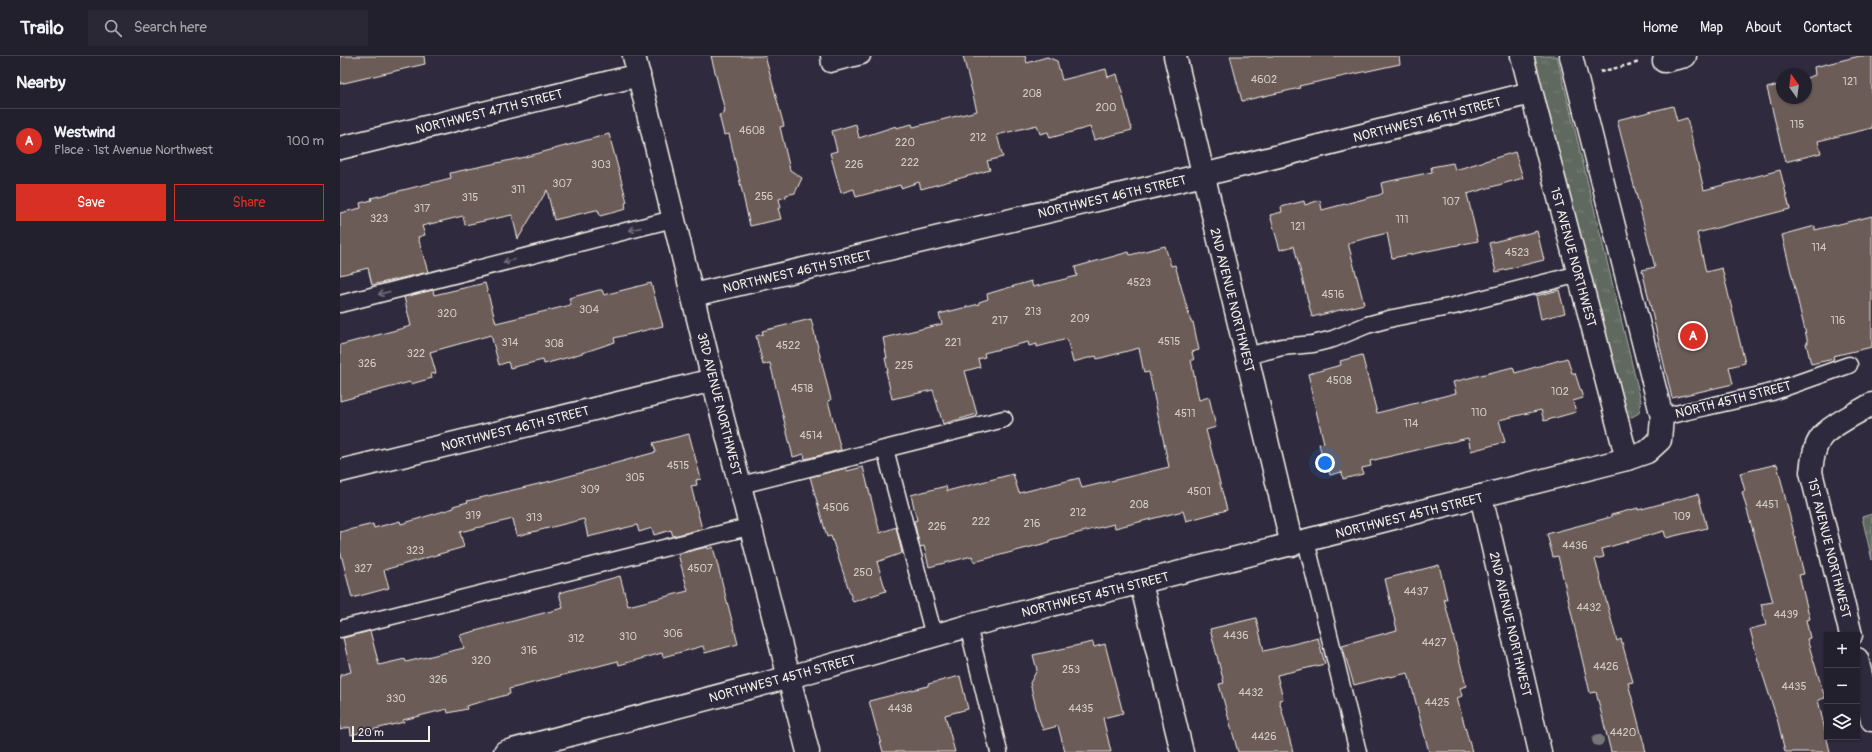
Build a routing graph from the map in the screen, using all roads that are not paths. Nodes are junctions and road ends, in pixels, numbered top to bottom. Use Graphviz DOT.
graph roads {
  1 [pos="829,56"];
  2 [pos="862,56"];
  3 [pos="1175,56"];
  4 [pos="1522,56"];
  5 [pos="1571,56"];
  6 [pos="1685,56"];
  7 [pos="1655,61"];
  8 [pos="636,66"];
  9 [pos="1531,93"];
  10 [pos="340,148"];
  11 [pos="1203,175"];
  12 [pos="673,219"];
  13 [pos="1579,274"];
  14 [pos="692,295"];
  15 [pos="340,304"];
  16 [pos="1247,356"];
  17 [pos="1849,365"];
  18 [pos="713,380"];
  19 [pos="1872,404"];
  20 [pos="1662,417"];
  21 [pos="1004,419"];
  22 [pos="885,449"];
  23 [pos="1627,459"];
  24 [pos="340,471"];
  25 [pos="741,485"];
  26 [pos="1481,496"];
  27 [pos="752,526"];
  28 [pos="1299,543"];
  29 [pos="1141,582"];
  30 [pos="968,626"];
  31 [pos="340,629"];
  32 [pos="1850,632"];
  33 [pos="934,636"];
  34 [pos="1859,668"];
  35 [pos="790,677"];
  36 [pos="1872,720"];
  37 [pos="505,752"];
  38 [pos="808,752"];
  39 [pos="999,752"];
  40 [pos="1182,752"];
  41 [pos="1358,752"];
  42 [pos="1540,752"];
  1 -- 2 [label="lane"];
  3 -- 11 [label="street, 2ND AVENUE NORTHWEST"];
  4 -- 9 [label="street, 1ST AVENUE NORTHWEST"];
  5 -- 20 [label="street"];
  6 -- 7 [label="street"];
  8 -- 10 [label="street, NORTHWEST 47TH STREET"];
  8 -- 12 [label="street, 3RD AVENUE NORTHWEST"];
  9 -- 11 [label="street, NORTHWEST 46TH STREET"];
  9 -- 13 [label="street, 1ST AVENUE NORTHWEST"];
  11 -- 14 [label="street, NORTHWEST 46TH STREET"];
  11 -- 16 [label="street, 2ND AVENUE NORTHWEST"];
  12 -- 14 [label="street, 3RD AVENUE NORTHWEST"];
  12 -- 15 [label="lane, one-way"];
  13 -- 16 [label="lane"];
  13 -- 23 [label="street, 1ST AVENUE NORTHWEST"];
  14 -- 18 [label="street, 3RD AVENUE NORTHWEST"];
  16 -- 28 [label="street, 2ND AVENUE NORTHWEST"];
  17 -- 20 [label="lane, NORTH 45TH STREET"];
  18 -- 24 [label="street, NORTHWEST 46TH STREET"];
  18 -- 25 [label="street, 3RD AVENUE NORTHWEST"];
  19 -- 32 [label="street, 1ST AVENUE NORTHWEST"];
  20 -- 23 [label="street, NORTHWEST 45TH STREET"];
  21 -- 22 [label="lane"];
  22 -- 25 [label="lane"];
  22 -- 33 [label="lane"];
  23 -- 26 [label="street, NORTHWEST 45TH STREET"];
  25 -- 27 [label="street, 3RD AVENUE NORTHWEST"];
  26 -- 28 [label="street, NORTHWEST 45TH STREET"];
  26 -- 42 [label="street, 2ND AVENUE NORTHWEST"];
  27 -- 31 [label="lane"];
  27 -- 35 [label="street, 3RD AVENUE NORTHWEST"];
  28 -- 29 [label="street, NORTHWEST 45TH STREET"];
  28 -- 41 [label="lane"];
  29 -- 30 [label="street, NORTHWEST 45TH STREET"];
  29 -- 40 [label="street"];
  30 -- 33 [label="street, NORTHWEST 45TH STREET"];
  30 -- 39 [label="lane"];
  33 -- 35 [label="street, NORTHWEST 45TH STREET"];
  34 -- 36 [label="street"];
  35 -- 37 [label="street, NORTHWEST 45TH STREET"];
  35 -- 38 [label="street, 3RD AVENUE NORTHWEST"];
}
